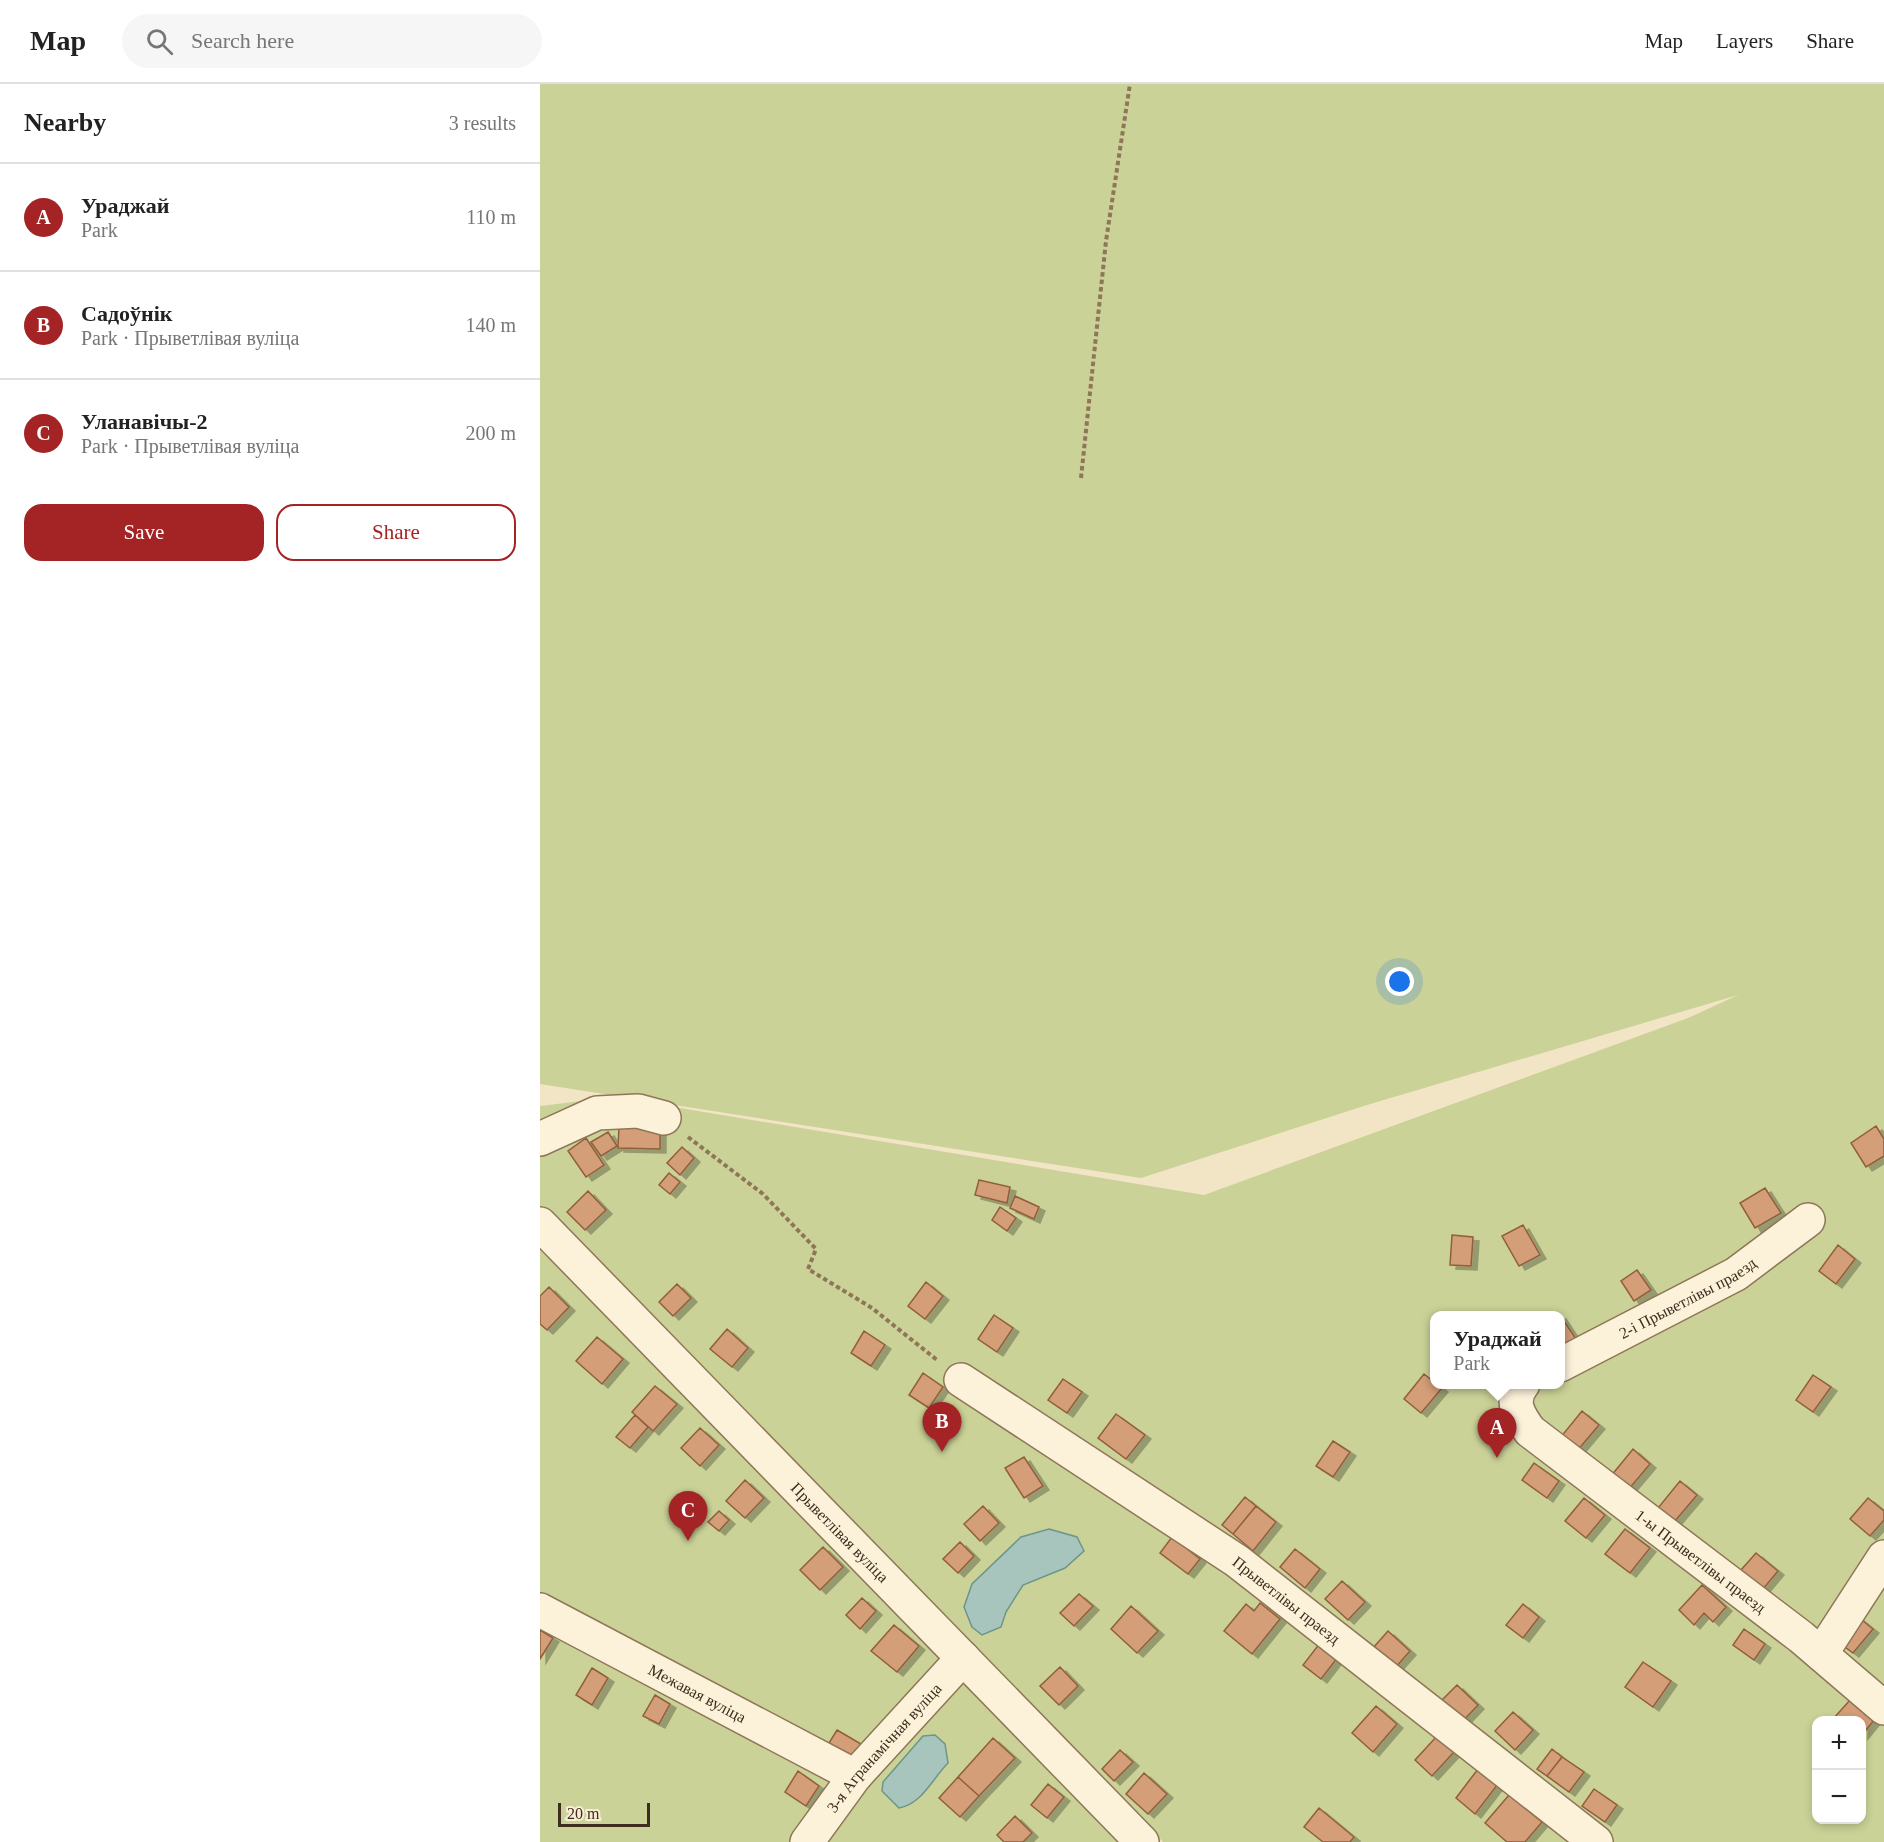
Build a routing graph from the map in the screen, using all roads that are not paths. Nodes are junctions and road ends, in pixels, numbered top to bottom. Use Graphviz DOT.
graph roads {
  1 [pos="664,1118"];
  2 [pos="540,1139"];
  3 [pos="1808,1220"];
  4 [pos="540,1224"];
  5 [pos="1565,1362"];
  6 [pos="961,1380"];
  7 [pos="1520,1399"];
  8 [pos="1884,1557"];
  9 [pos="540,1610"];
  10 [pos="1821,1654"];
  11 [pos="963,1658"];
  12 [pos="1884,1708"];
  13 [pos="855,1776"];
  14 [pos="807,1842"];
  15 [pos="1142,1842"];
  16 [pos="1596,1842"];
  1 -- 2 [label="street"];
  3 -- 5 [label="street, 2-і Прыветлівы праезд"];
  4 -- 11 [label="street, Прыветлівая вуліца"];
  6 -- 16 [label="street, Прыветлівы праезд"];
  7 -- 10 [label="street, 1-ы Прыветлівы праезд"];
  8 -- 10 [label="street"];
  9 -- 13 [label="street, Межавая вуліца"];
  10 -- 12 [label="street, 1-ы Прыветлівы праезд"];
  11 -- 13 [label="street, 3-я Агранамічная вуліца"];
  11 -- 15 [label="street, Прыветлівая вуліца"];
  13 -- 14 [label="street, 3-я Агранамічная вуліца"];
}
